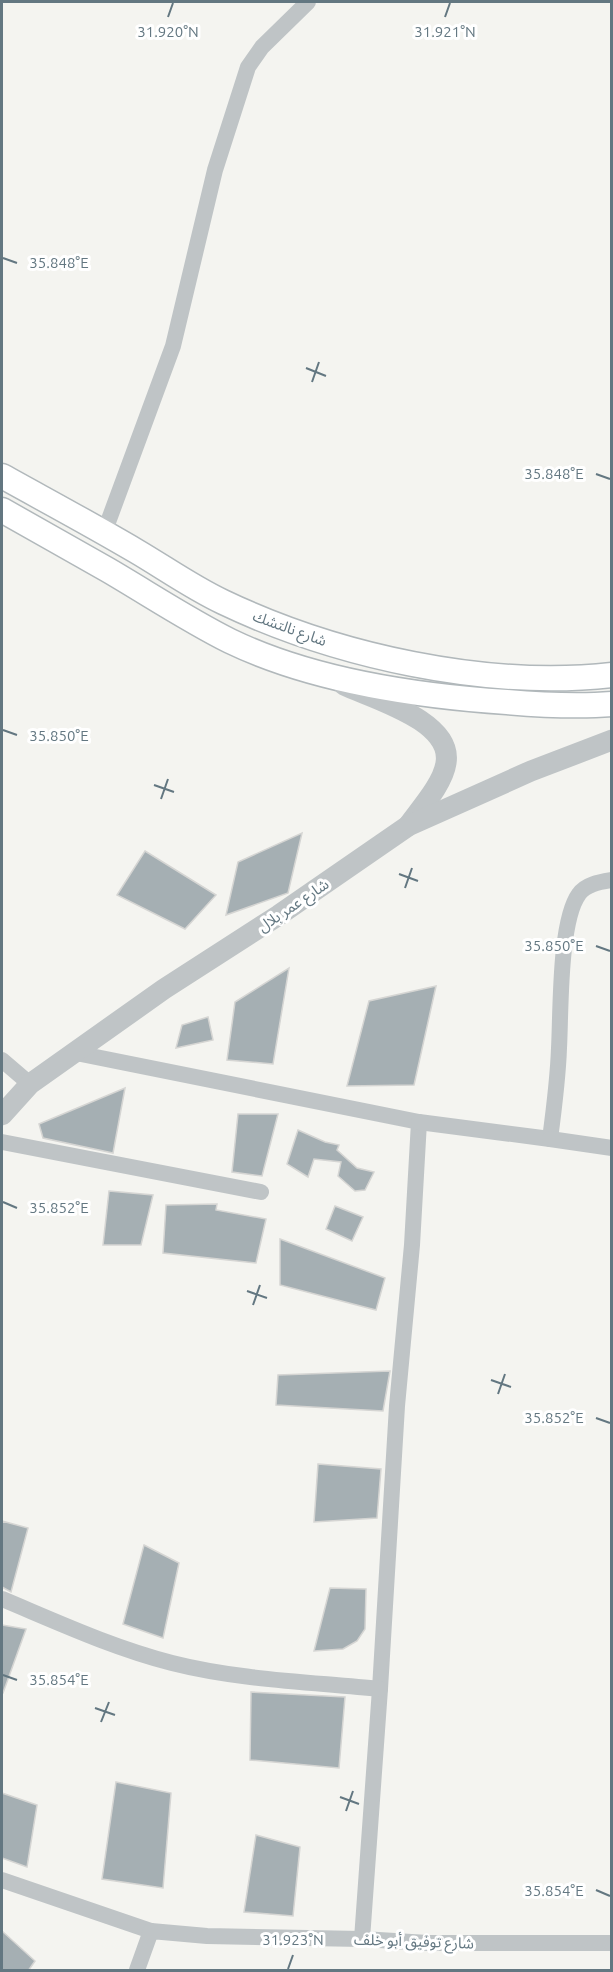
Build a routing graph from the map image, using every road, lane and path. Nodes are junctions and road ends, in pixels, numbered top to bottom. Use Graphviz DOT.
graph roads {
  1 [pos="308,2"];
  2 [pos="2,476"];
  3 [pos="2,510"];
  4 [pos="104,532"];
  5 [pos="310,670"];
  6 [pos="612,675"];
  7 [pos="612,704"];
  8 [pos="612,740"];
  9 [pos="408,826"];
  10 [pos="612,880"];
  11 [pos="75,1053"];
  12 [pos="2,1060"];
  13 [pos="30,1084"];
  14 [pos="2,1115"];
  15 [pos="419,1122"];
  16 [pos="550,1139"];
  17 [pos="2,1142"];
  18 [pos="612,1148"];
  19 [pos="261,1192"];
  20 [pos="2,1599"];
  21 [pos="380,1689"];
  22 [pos="2,1880"];
  23 [pos="151,1931"];
  24 [pos="362,1939"];
  25 [pos="612,1943"];
  26 [pos="137,1971"];
  1 -- 4 [label="street"];
  2 -- 4 [label="main road, شارع نالتشك"];
  3 -- 5 [label="main road"];
  4 -- 6 [label="main road, شارع نالتشك"];
  5 -- 7 [label="main road"];
  5 -- 9 [label="street"];
  8 -- 9 [label="street, شارع عمر بلال"];
  9 -- 11 [label="street, شارع عمر بلال"];
  10 -- 16 [label="street"];
  11 -- 13 [label="street, شارع عمر بلال"];
  11 -- 15 [label="street"];
  12 -- 13 [label="street"];
  13 -- 14 [label="street, شارع عمر بلال"];
  15 -- 16 [label="street"];
  15 -- 21 [label="street"];
  16 -- 18 [label="street"];
  17 -- 19 [label="street"];
  20 -- 21 [label="street"];
  21 -- 24 [label="street"];
  22 -- 23 [label="street, شارع توفيق أبو خلف"];
  23 -- 24 [label="street, شارع توفيق أبو خلف"];
  23 -- 26 [label="street"];
  24 -- 25 [label="street, شارع توفيق أبو خلف"];
}
